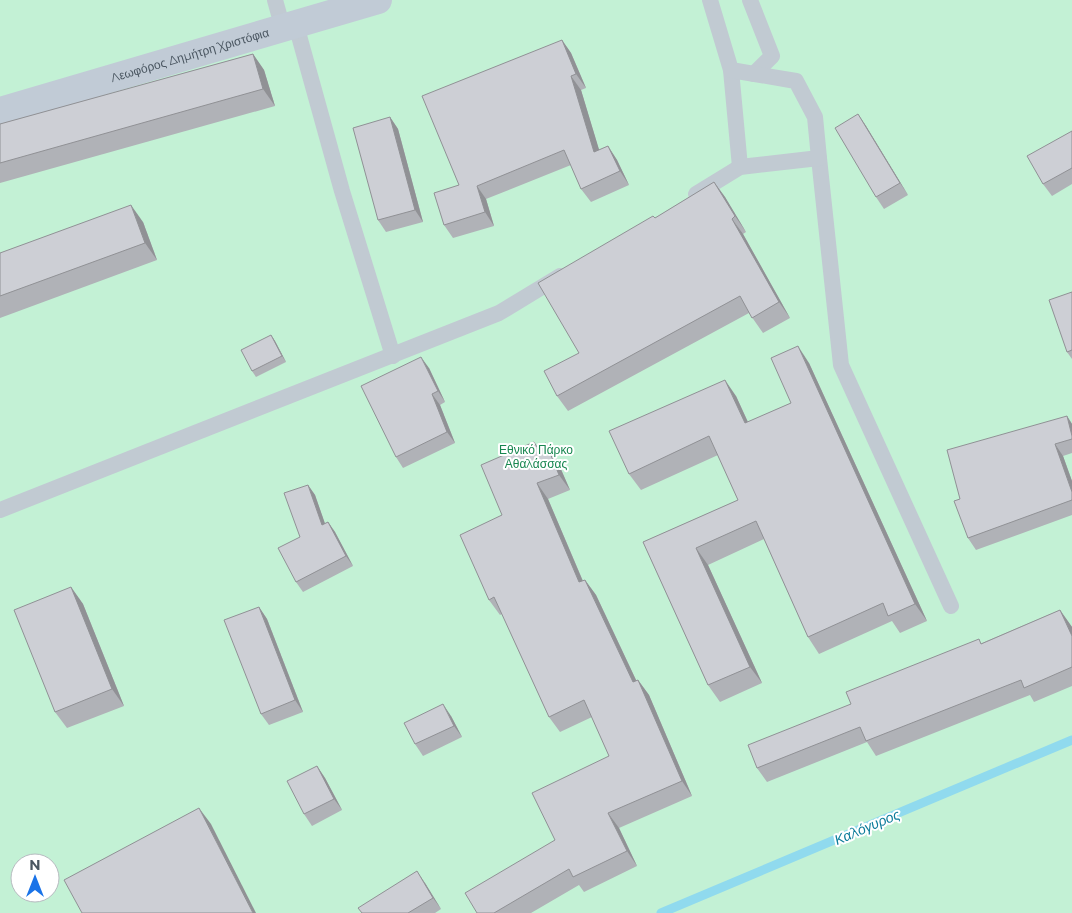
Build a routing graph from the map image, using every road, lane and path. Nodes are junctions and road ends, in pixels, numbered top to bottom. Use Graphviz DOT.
graph roads {
  1 [pos="275,0"];
  2 [pos="378,0"];
  3 [pos="710,0"];
  4 [pos="750,0"];
  5 [pos="290,27"];
  6 [pos="731,70"];
  7 [pos="754,74"];
  8 [pos="0,111"];
  9 [pos="819,158"];
  10 [pos="740,167"];
  11 [pos="682,202"];
  12 [pos="574,268"];
  13 [pos="393,356"];
  14 [pos="0,510"];
  15 [pos="951,606"];
  1 -- 5 [label="lane"];
  2 -- 5 [label="main road, Λεωφόρος Δημήτρη Χριστόφια"];
  3 -- 6 [label="lane"];
  4 -- 7 [label="lane"];
  5 -- 8 [label="main road, Λεωφόρος Δημήτρη Χριστόφια"];
  5 -- 13 [label="lane"];
  6 -- 7 [label="lane"];
  6 -- 10 [label="lane"];
  7 -- 9 [label="lane"];
  9 -- 10 [label="lane"];
  9 -- 15 [label="lane"];
  10 -- 11 [label="lane"];
  12 -- 13 [label="lane"];
  13 -- 14 [label="lane"];
}
